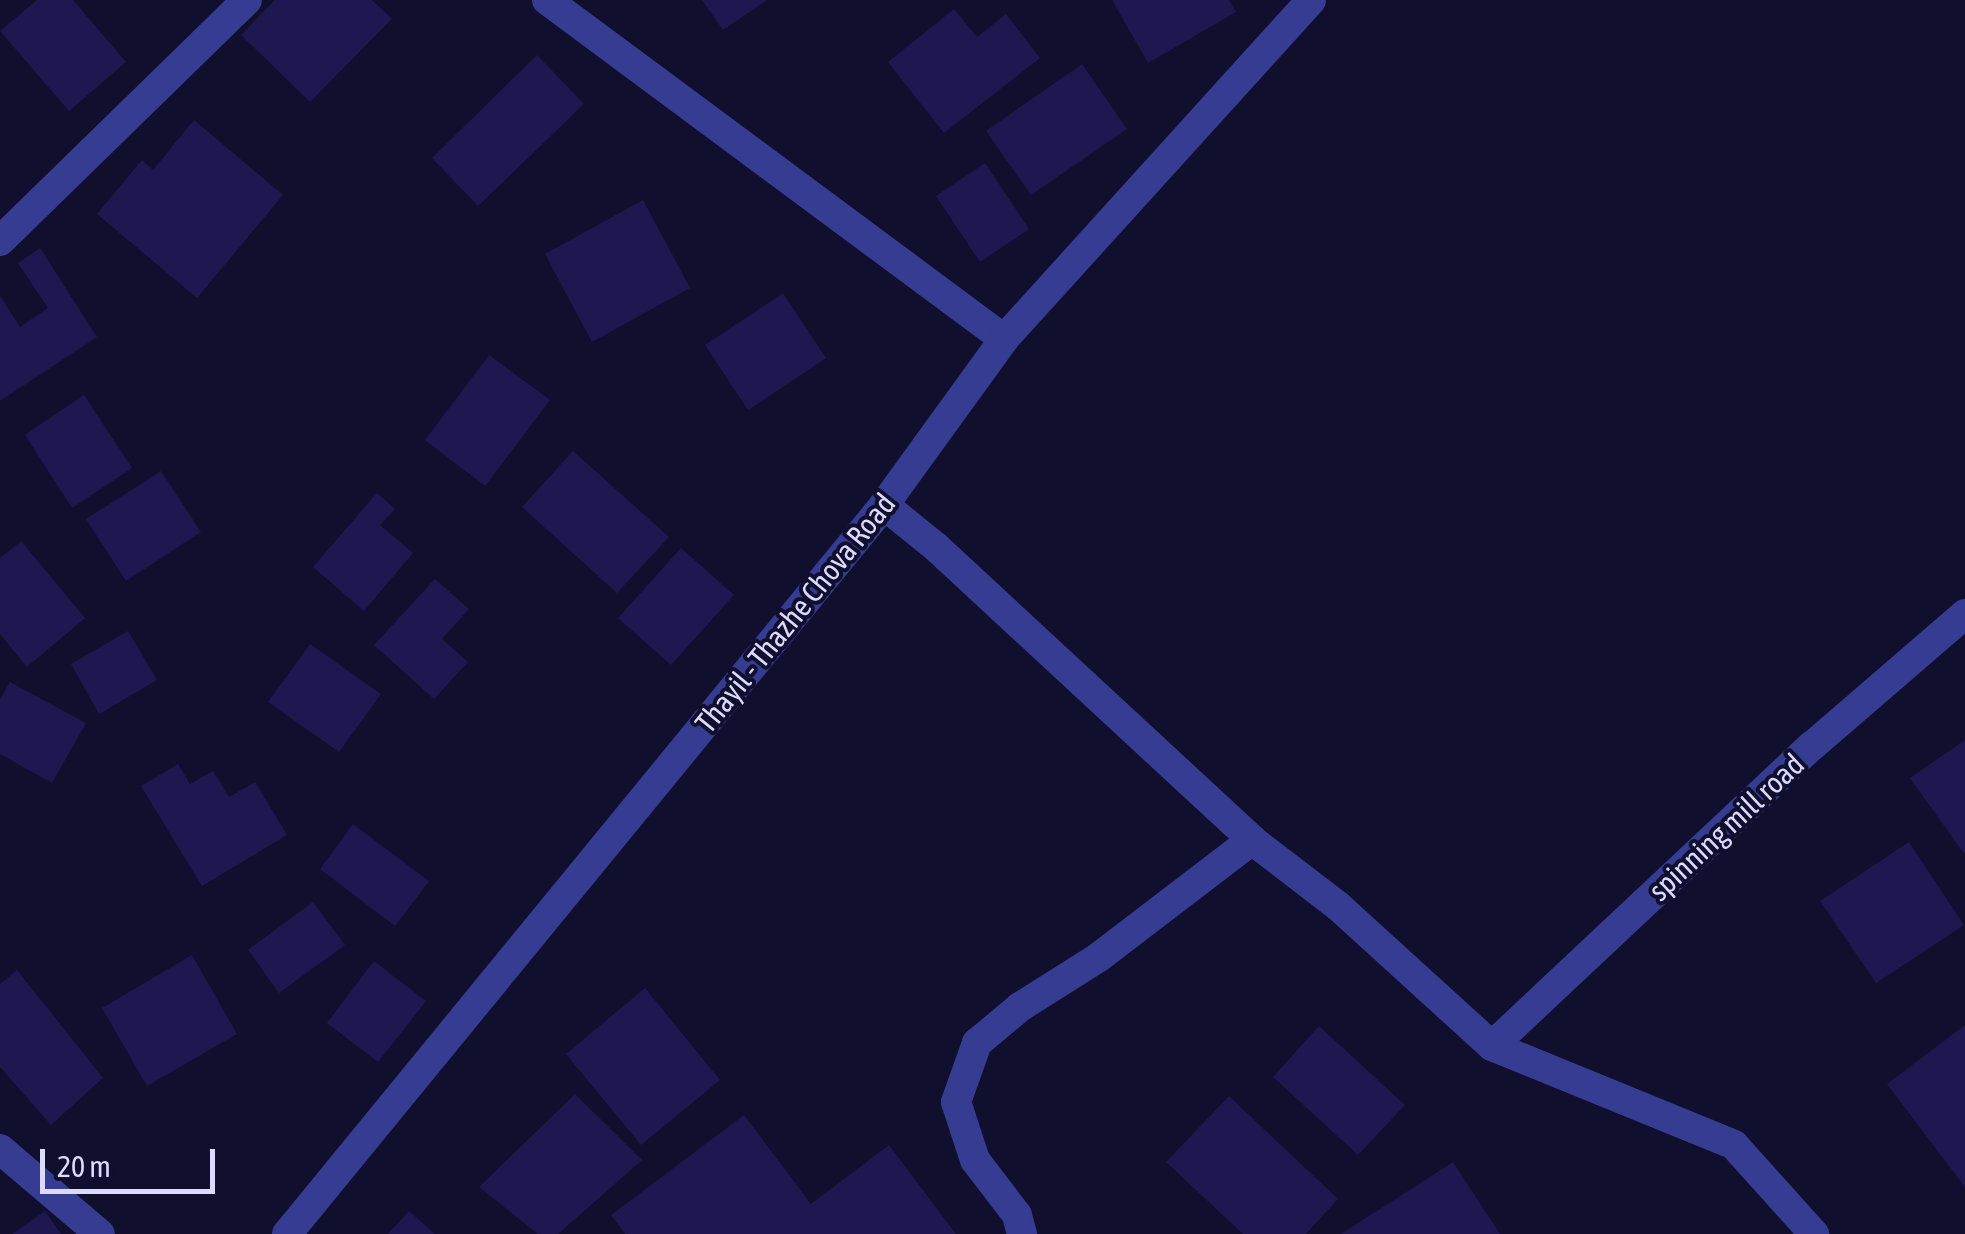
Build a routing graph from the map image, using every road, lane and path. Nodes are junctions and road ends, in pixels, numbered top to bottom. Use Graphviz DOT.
graph roads {
  1 [pos="247,0"];
  2 [pos="547,0"];
  3 [pos="1311,0"];
  4 [pos="0,240"];
  5 [pos="1004,339"];
  6 [pos="884,505"];
  7 [pos="1965,614"];
  8 [pos="1252,840"];
  9 [pos="1492,1046"];
  10 [pos="0,1149"];
  11 [pos="100,1234"];
  12 [pos="287,1234"];
  13 [pos="1022,1234"];
  14 [pos="1814,1234"];
  1 -- 4 [label="street"];
  2 -- 5 [label="street"];
  3 -- 5 [label="street, Thayil - Thazhe Chova Road"];
  5 -- 6 [label="street, Thayil - Thazhe Chova Road"];
  6 -- 8 [label="street"];
  6 -- 12 [label="street, Thayil - Thazhe Chova Road"];
  7 -- 9 [label="street, spinning mill road"];
  8 -- 9 [label="street"];
  8 -- 13 [label="street"];
  9 -- 14 [label="street"];
  10 -- 11 [label="street"];
}
